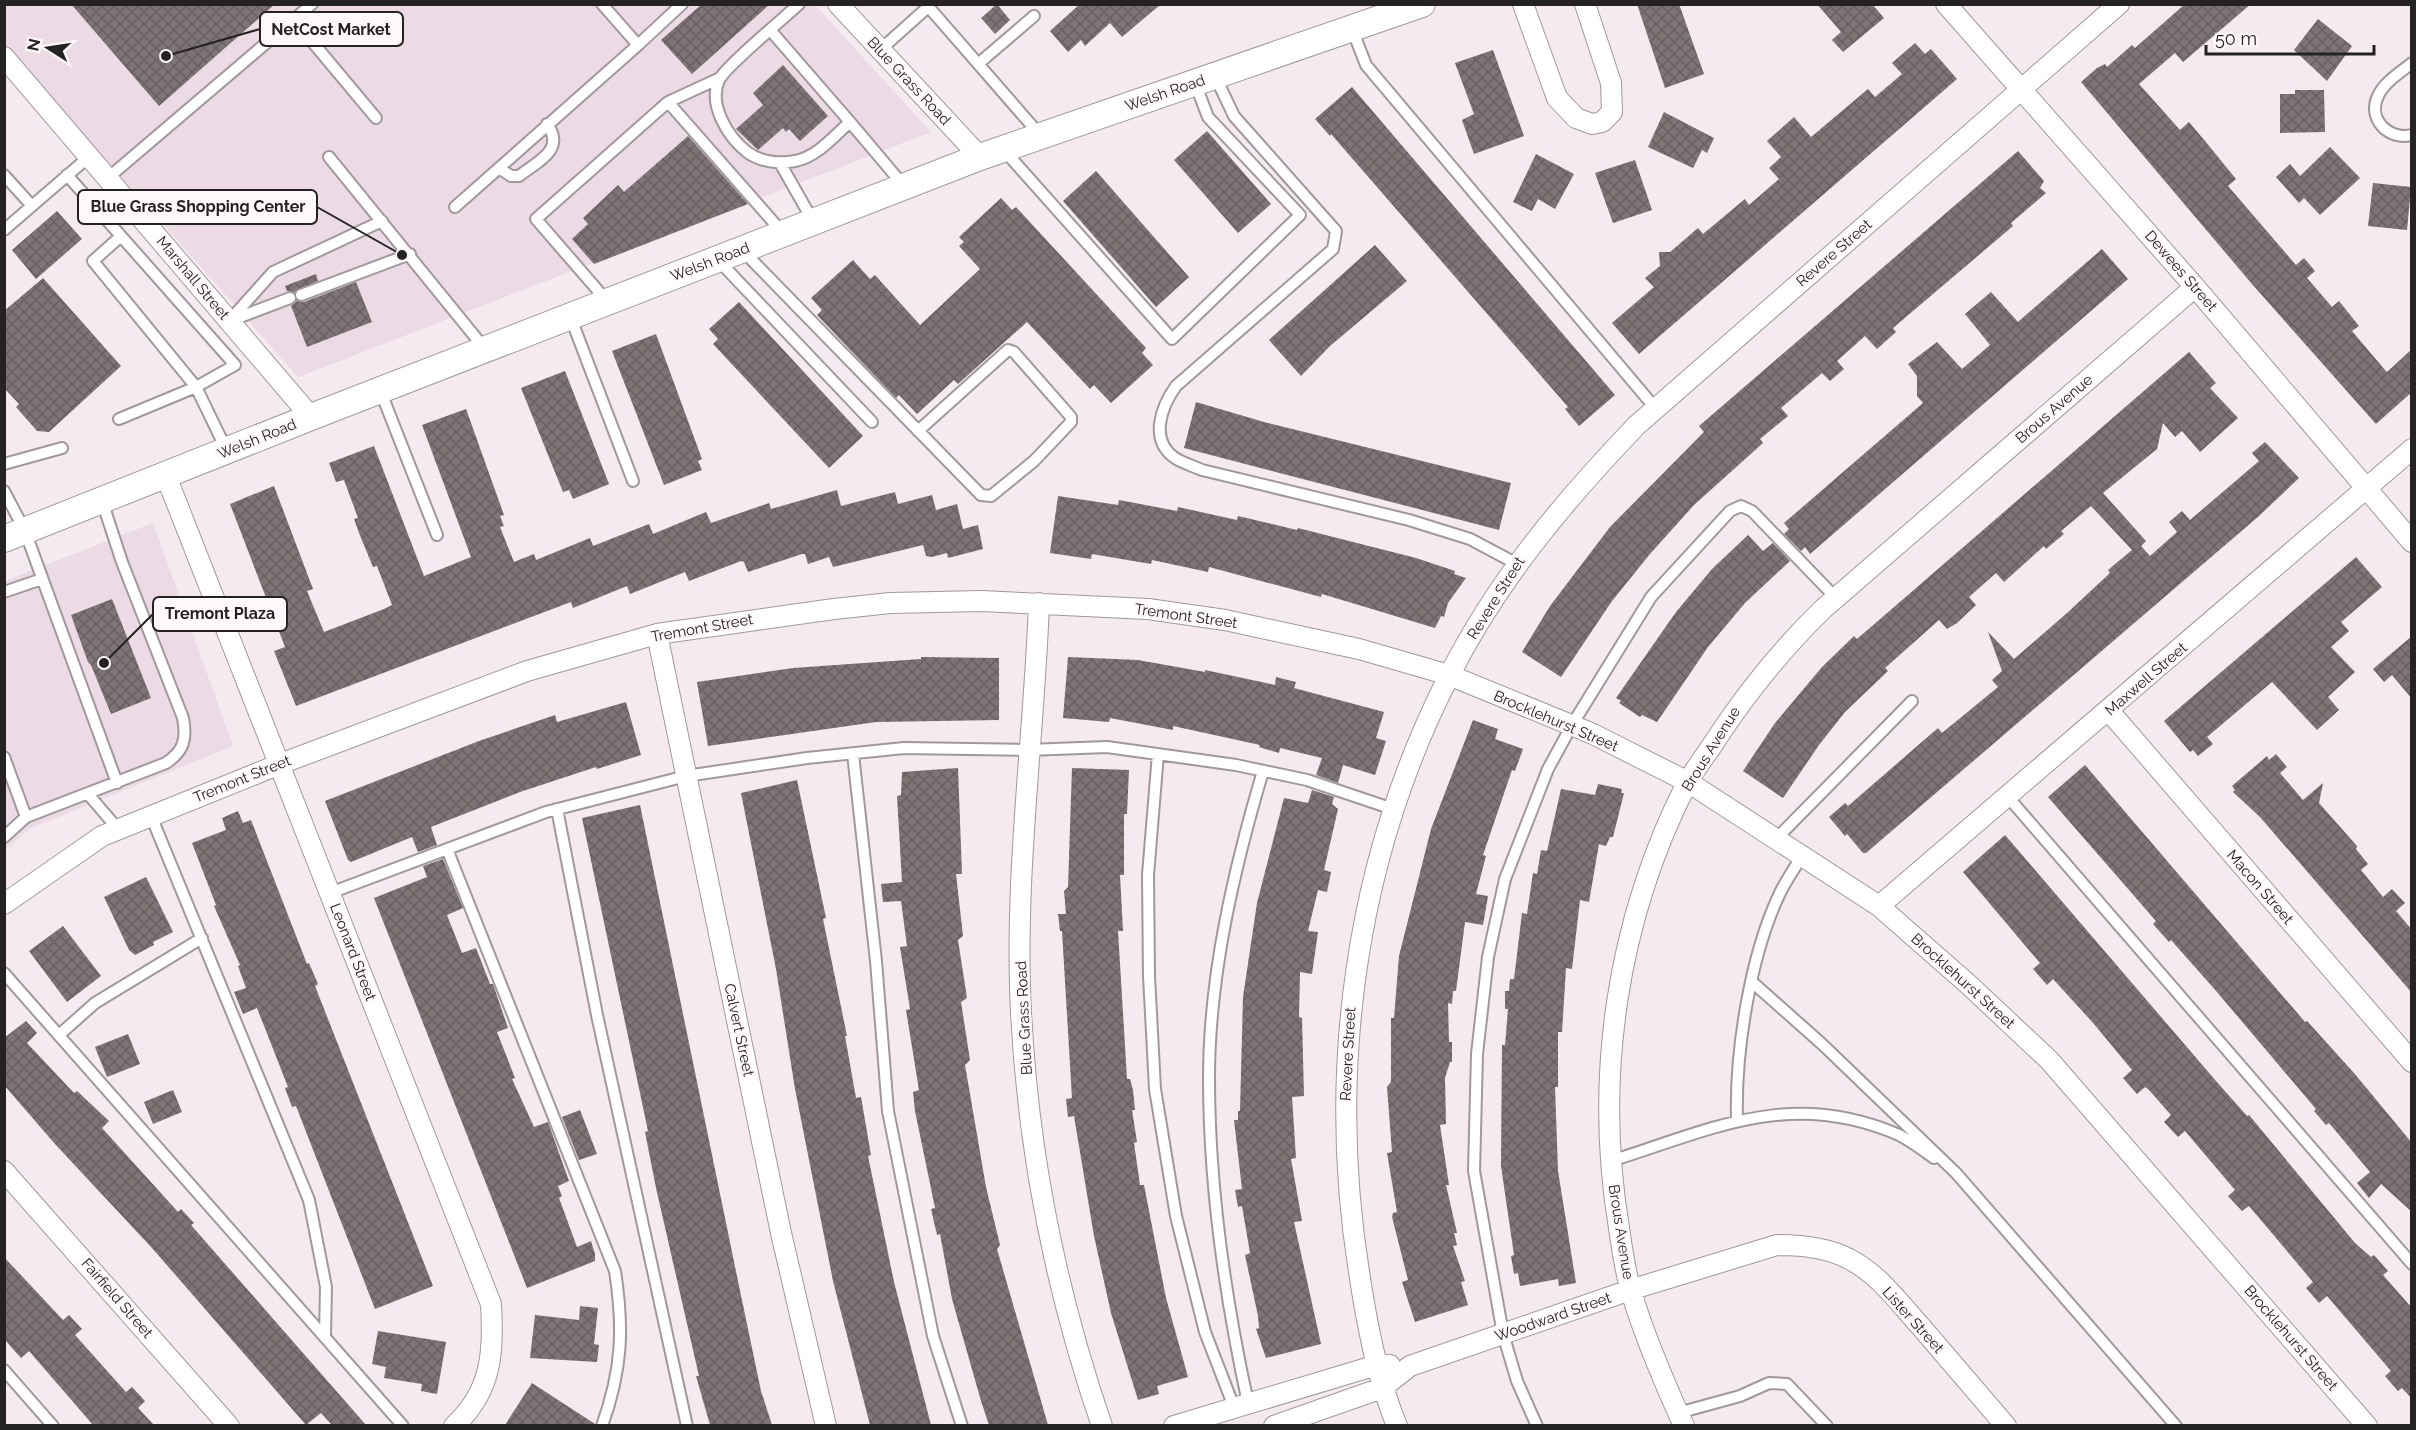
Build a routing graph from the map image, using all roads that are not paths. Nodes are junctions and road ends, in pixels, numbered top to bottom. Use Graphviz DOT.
graph roads {
  1 [pos="312,4"];
  2 [pos="602,4"];
  3 [pos="682,4"];
  4 [pos="799,4"];
  5 [pos="838,4"];
  6 [pos="1422,4"];
  7 [pos="1523,4"];
  8 [pos="1585,4"];
  9 [pos="1946,4"];
  10 [pos="2119,4"];
  11 [pos="927,6"];
  12 [pos="1034,16"];
  13 [pos="294,20"];
  14 [pos="1352,28"];
  15 [pos="771,31"];
  16 [pos="638,45"];
  17 [pos="880,50"];
  18 [pos="4,57"];
  19 [pos="2412,63"];
  20 [pos="978,64"];
  21 [pos="720,78"];
  22 [pos="1205,80"];
  23 [pos="2021,90"];
  24 [pos="668,102"];
  25 [pos="376,118"];
  26 [pos="850,122"];
  27 [pos="547,124"];
  28 [pos="2412,135"];
  29 [pos="1041,136"];
  30 [pos="991,153"];
  31 [pos="91,155"];
  32 [pos="329,157"];
  33 [pos="780,163"];
  34 [pos="499,168"];
  35 [pos="4,175"];
  36 [pos="67,176"];
  37 [pos="109,177"];
  38 [pos="904,186"];
  39 [pos="32,206"];
  40 [pos="455,207"];
  41 [pos="382,221"];
  42 [pos="813,221"];
  43 [pos="4,230"];
  44 [pos="783,233"];
  45 [pos="121,236"];
  46 [pos="742,249"];
  47 [pos="410,254"];
  48 [pos="717,258"];
  49 [pos="2195,287"];
  50 [pos="301,295"];
  51 [pos="290,298"];
  52 [pos="607,301"];
  53 [pos="570,316"];
  54 [pos="229,321"];
  55 [pos="485,349"];
  56 [pos="258,354"];
  57 [pos="235,365"];
  58 [pos="196,387"];
  59 [pos="380,390"];
  60 [pos="1656,409"];
  61 [pos="311,417"];
  62 [pos="119,419"];
  63 [pos="872,422"];
  64 [pos="918,431"];
  65 [pos="62,448"];
  66 [pos="2412,449"];
  67 [pos="227,452"];
  68 [pos="4,464"];
  69 [pos="166,476"];
  70 [pos="633,481"];
  71 [pos="2366,488"];
  72 [pos="4,490"];
  73 [pos="102,501"];
  74 [pos="15,535"];
  75 [pos="437,535"];
  76 [pos="2412,542"];
  77 [pos="1517,564"];
  78 [pos="42,579"];
  79 [pos="4,592"];
  80 [pos="1836,598"];
  81 [pos="1039,603"];
  82 [pos="657,634"];
  83 [pos="1449,675"];
  84 [pos="1912,701"];
  85 [pos="2109,711"];
  86 [pos="1572,725"];
  87 [pos="1028,750"];
  88 [pos="853,753"];
  89 [pos="1158,754"];
  90 [pos="4,757"];
  91 [pos="280,764"];
  92 [pos="1263,771"];
  93 [pos="686,776"];
  94 [pos="1688,782"];
  95 [pos="117,783"];
  96 [pos="88,794"];
  97 [pos="2008,797"];
  98 [pos="558,809"];
  99 [pos="1393,809"];
  100 [pos="151,816"];
  101 [pos="26,817"];
  102 [pos="118,829"];
  103 [pos="4,837"];
  104 [pos="1776,839"];
  105 [pos="447,849"];
  106 [pos="1802,855"];
  107 [pos="330,893"];
  108 [pos="4,904"];
  109 [pos="1879,906"];
  110 [pos="202,938"];
  111 [pos="4,973"];
  112 [pos="1751,981"];
  113 [pos="59,1035"];
  114 [pos="2412,1062"];
  115 [pos="1737,1120"];
  116 [pos="1611,1161"];
  117 [pos="4,1171"];
  118 [pos="1956,1173"];
  119 [pos="1800,1245"];
  120 [pos="2412,1264"];
  121 [pos="1630,1290"];
  122 [pos="1503,1334"];
  123 [pos="325,1336"];
  124 [pos="1377,1365"];
  125 [pos="1410,1366"];
  126 [pos="4,1370"];
  127 [pos="1382,1388"];
  128 [pos="1241,1405"];
  129 [pos="1681,1419"];
  130 [pos="53,1425"];
  131 [pos="229,1425"];
  132 [pos="403,1425"];
  133 [pos="454,1425"];
  134 [pos="602,1425"];
  135 [pos="687,1425"];
  136 [pos="826,1425"];
  137 [pos="962,1425"];
  138 [pos="1102,1425"];
  139 [pos="1174,1425"];
  140 [pos="1274,1425"];
  141 [pos="1397,1425"];
  142 [pos="1537,1425"];
  143 [pos="1827,1425"];
  144 [pos="2006,1425"];
  145 [pos="2175,1425"];
  146 [pos="2367,1425"];
  1 -- 13 [label="lane"];
  2 -- 16 [label="lane"];
  3 -- 16 [label="lane"];
  4 -- 15 [label="lane"];
  5 -- 17 [label="street, Blue Grass Road"];
  6 -- 14 [label="street, Welsh Road"];
  7 -- 8 [label="street"];
  9 -- 23 [label="street, Dewees Street"];
  10 -- 23 [label="street, Revere Street"];
  11 -- 17 [label="lane"];
  11 -- 20 [label="lane"];
  12 -- 20 [label="lane"];
  13 -- 25 [label="lane"];
  13 -- 37 [label="lane"];
  14 -- 22 [label="street, Welsh Road"];
  14 -- 60 [label="lane"];
  15 -- 21 [label="lane"];
  15 -- 26 [label="lane"];
  16 -- 27 [label="lane"];
  17 -- 30 [label="street, Blue Grass Road"];
  18 -- 31 [label="street, Marshall Street"];
  19 -- 28 [label="lane"];
  20 -- 29 [label="lane"];
  21 -- 24 [label="lane"];
  21 -- 33 [label="lane"];
  22 -- 29 [label="street, Welsh Road"];
  22 -- 30 [label="lane"];
  22 -- 77 [label="lane"];
  23 -- 49 [label="street, Dewees Street"];
  23 -- 60 [label="street, Revere Street"];
  24 -- 44 [label="lane"];
  24 -- 52 [label="lane"];
  26 -- 33 [label="lane"];
  26 -- 38 [label="lane"];
  27 -- 34 [label="lane"];
  27 -- 34 [label="lane"];
  29 -- 30 [label="street, Welsh Road"];
  30 -- 38 [label="street, Welsh Road"];
  31 -- 36 [label="lane"];
  31 -- 37 [label="street, Marshall Street"];
  32 -- 41 [label="lane"];
  33 -- 42 [label="lane"];
  34 -- 40 [label="lane"];
  35 -- 39 [label="lane"];
  36 -- 39 [label="lane"];
  36 -- 45 [label="lane"];
  37 -- 54 [label="street, Marshall Street"];
  38 -- 42 [label="street, Welsh Road"];
  39 -- 43 [label="lane"];
  41 -- 47 [label="lane"];
  41 -- 54 [label="lane"];
  42 -- 44 [label="street, Welsh Road"];
  44 -- 46 [label="street, Welsh Road"];
  45 -- 57 [label="lane"];
  45 -- 58 [label="lane"];
  46 -- 48 [label="street, Welsh Road"];
  46 -- 64 [label="lane"];
  47 -- 50 [label="lane"];
  47 -- 55 [label="lane"];
  48 -- 52 [label="street, Welsh Road"];
  48 -- 63 [label="lane"];
  49 -- 71 [label="street, Dewees Street"];
  49 -- 80 [label="street, Brous Avenue"];
  51 -- 54 [label="lane"];
  52 -- 53 [label="street, Welsh Road"];
  53 -- 55 [label="street, Welsh Road"];
  53 -- 70 [label="lane"];
  54 -- 56 [label="street, Marshall Street"];
  55 -- 59 [label="street, Welsh Road"];
  56 -- 57 [label="lane"];
  56 -- 61 [label="street, Marshall Street"];
  57 -- 58 [label="lane"];
  58 -- 62 [label="lane"];
  58 -- 67 [label="lane"];
  59 -- 61 [label="street, Welsh Road"];
  59 -- 75 [label="lane"];
  60 -- 77 [label="street, Revere Street"];
  61 -- 67 [label="street, Welsh Road"];
  64 -- 64 [label="lane"];
  65 -- 68 [label="lane"];
  66 -- 71 [label="street, Maxwell Street"];
  67 -- 69 [label="street, Welsh Road"];
  69 -- 73 [label="street, Welsh Road"];
  69 -- 91 [label="street, Leonard Street"];
  71 -- 76 [label="street, Dewees Street"];
  71 -- 85 [label="street, Maxwell Street"];
  72 -- 74 [label="lane"];
  73 -- 74 [label="street, Welsh Road"];
  73 -- 95 [label="lane"];
  74 -- 78 [label="lane"];
  77 -- 83 [label="street, Revere Street"];
  78 -- 79 [label="lane"];
  78 -- 95 [label="lane"];
  80 -- 86 [label="lane"];
  80 -- 94 [label="street, Brous Avenue"];
  81 -- 82 [label="street, Tremont Street"];
  81 -- 83 [label="street, Tremont Street"];
  81 -- 87 [label="street, Blue Grass Road"];
  82 -- 91 [label="street, Tremont Street"];
  82 -- 93 [label="street, Calvert Street"];
  83 -- 86 [label="street, Brocklehurst Street"];
  83 -- 99 [label="street, Revere Street"];
  84 -- 104 [label="lane"];
  85 -- 97 [label="street, Maxwell Street"];
  85 -- 114 [label="street, Macon Street"];
  86 -- 94 [label="street, Brocklehurst Street"];
  86 -- 122 [label="lane"];
  87 -- 88 [label="lane"];
  87 -- 89 [label="lane"];
  87 -- 138 [label="street, Blue Grass Road"];
  88 -- 93 [label="lane"];
  88 -- 137 [label="lane"];
  89 -- 92 [label="lane"];
  89 -- 128 [label="lane"];
  90 -- 101 [label="lane"];
  91 -- 100 [label="street, Tremont Street"];
  91 -- 107 [label="street, Leonard Street"];
  92 -- 99 [label="lane"];
  92 -- 128 [label="lane"];
  93 -- 98 [label="lane"];
  93 -- 136 [label="street, Calvert Street"];
  94 -- 104 [label="street, Brocklehurst Street"];
  94 -- 116 [label="street, Brous Avenue"];
  95 -- 96 [label="lane"];
  96 -- 101 [label="lane"];
  96 -- 102 [label="lane"];
  97 -- 109 [label="street, Maxwell Street"];
  97 -- 120 [label="lane"];
  98 -- 105 [label="lane"];
  98 -- 135 [label="lane"];
  99 -- 124 [label="street, Revere Street"];
  100 -- 102 [label="street, Tremont Street"];
  100 -- 110 [label="lane"];
  101 -- 103 [label="lane"];
  102 -- 108 [label="street, Tremont Street"];
  104 -- 106 [label="street, Brocklehurst Street"];
  105 -- 107 [label="lane"];
  105 -- 134 [label="lane"];
  106 -- 109 [label="street, Brocklehurst Street"];
  106 -- 112 [label="lane"];
  107 -- 133 [label="street, Leonard Street"];
  109 -- 146 [label="street, Brocklehurst Street"];
  110 -- 113 [label="lane"];
  110 -- 123 [label="lane"];
  111 -- 113 [label="lane"];
  112 -- 115 [label="lane"];
  112 -- 118 [label="lane"];
  113 -- 123 [label="lane"];
  115 -- 116 [label="lane"];
  115 -- 118 [label="lane"];
  116 -- 121 [label="street, Brous Avenue"];
  117 -- 131 [label="street, Fairfield Street"];
  118 -- 145 [label="lane"];
  119 -- 121 [label="street, Woodward Street"];
  119 -- 144 [label="street, Lister Street"];
  121 -- 122 [label="street, Woodward Street"];
  121 -- 129 [label="street, Brous Avenue"];
  122 -- 125 [label="street, Woodward Street"];
  122 -- 142 [label="lane"];
  123 -- 132 [label="lane"];
  124 -- 125 [label="street, Woodward Street"];
  124 -- 127 [label="street, Revere Street"];
  124 -- 128 [label="street, Woodward Street"];
  125 -- 127 [label="street, Woodward Street"];
  126 -- 130 [label="lane"];
  127 -- 140 [label="street, Woodward Street"];
  127 -- 141 [label="street, Revere Street"];
  128 -- 139 [label="street, Woodward Street"];
  129 -- 143 [label="lane"];
}
